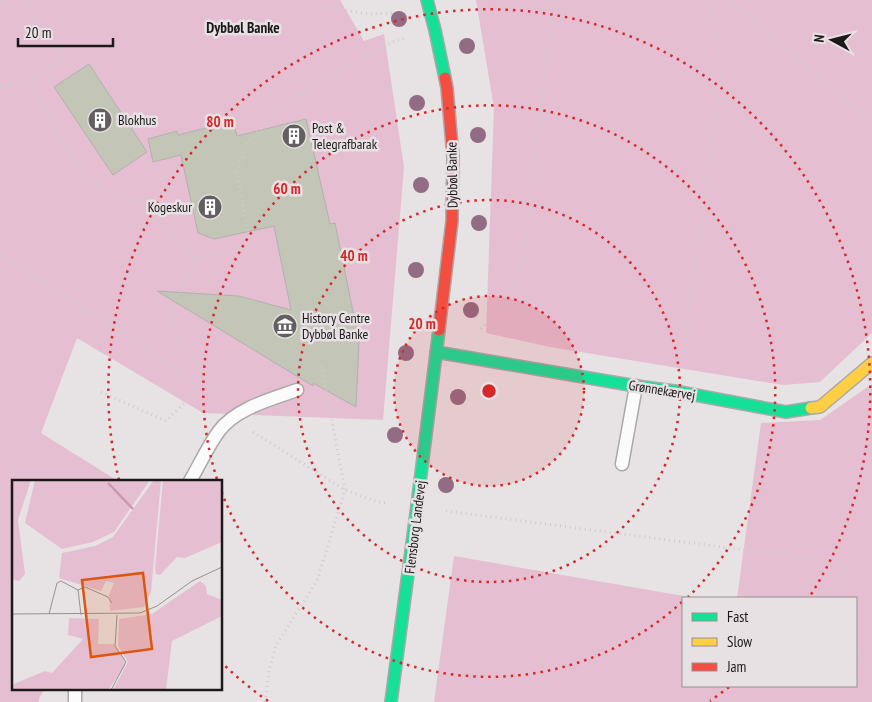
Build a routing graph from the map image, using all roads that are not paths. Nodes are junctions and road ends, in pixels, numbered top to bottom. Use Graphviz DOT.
graph roads {
  1 [pos="428,4"];
  2 [pos="436,352"];
  3 [pos="872,363"];
  4 [pos="636,386"];
  5 [pos="297,390"];
  6 [pos="622,464"];
  7 [pos="191,480"];
  8 [pos="391,702"];
  1 -- 2 [label="street, Dybbøl Banke"];
  2 -- 4 [label="street, Grønnekærvej"];
  2 -- 8 [label="street, Flensborg Landevej"];
  3 -- 4 [label="street, Grønnekærvej"];
  4 -- 6 [label="lane"];
  5 -- 7 [label="lane"];
}
